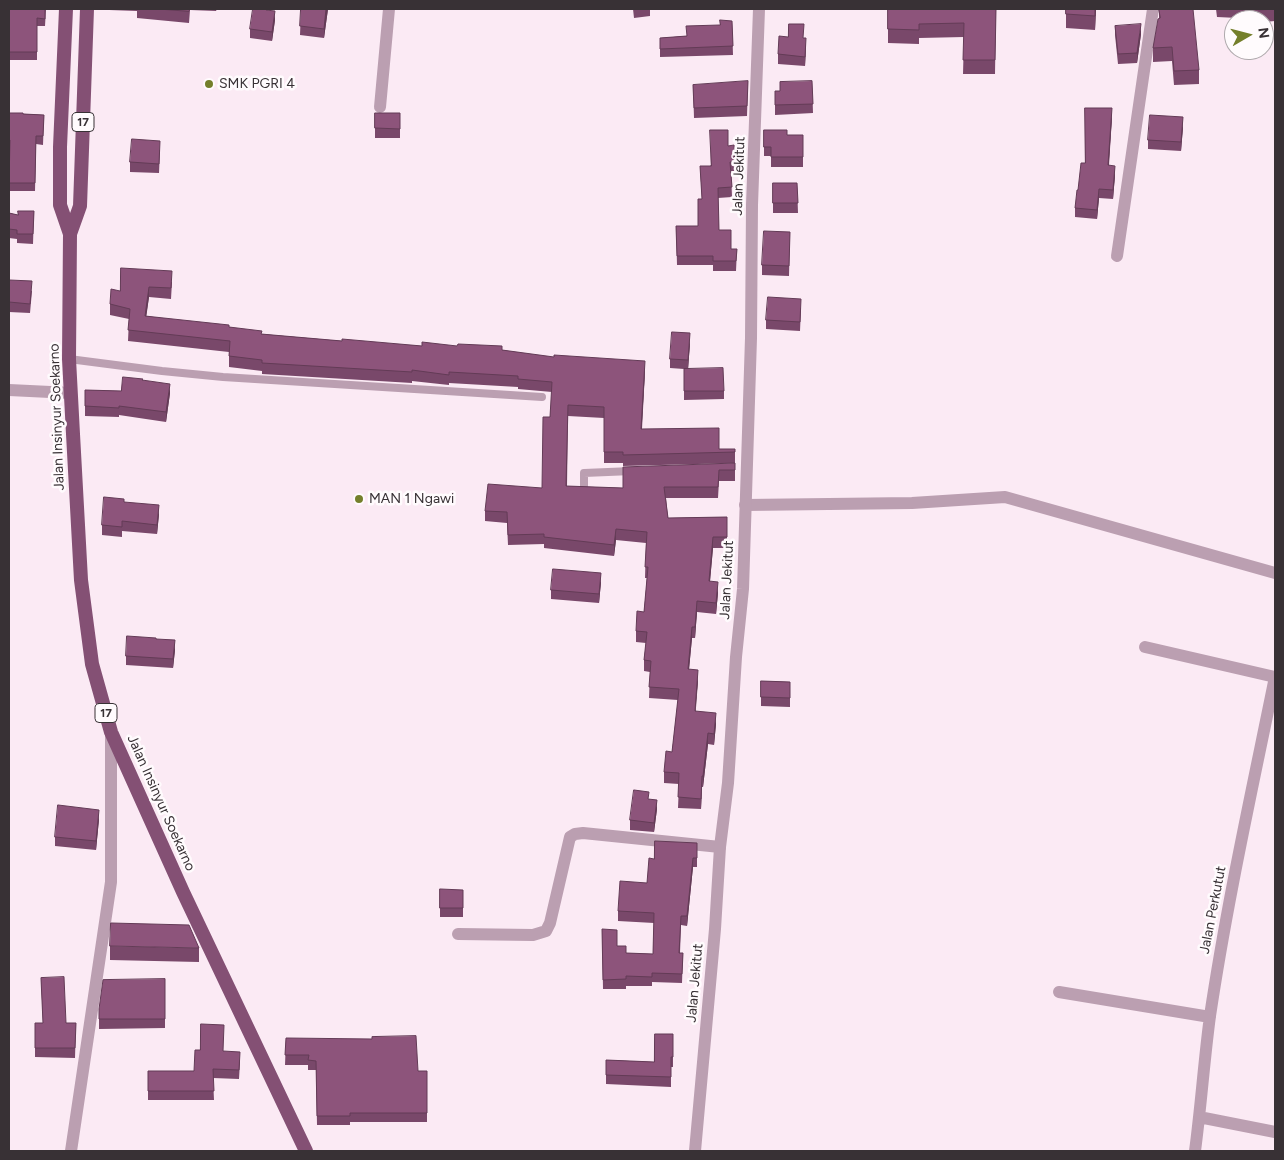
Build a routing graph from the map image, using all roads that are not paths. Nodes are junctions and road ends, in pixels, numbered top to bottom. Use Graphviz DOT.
graph roads {
  1 [pos="66,9"];
  2 [pos="88,9"];
  3 [pos="389,9"];
  4 [pos="759,9"];
  5 [pos="1153,9"];
  6 [pos="380,107"];
  7 [pos="70,234"];
  8 [pos="1118,256"];
  9 [pos="69,359"];
  10 [pos="9,390"];
  11 [pos="71,393"];
  12 [pos="542,397"];
  13 [pos="645,471"];
  14 [pos="584,491"];
  15 [pos="745,505"];
  16 [pos="1275,573"];
  17 [pos="1146,647"];
  18 [pos="1275,677"];
  19 [pos="111,732"];
  20 [pos="720,847"];
  21 [pos="458,934"];
  22 [pos="1059,992"];
  23 [pos="1210,1017"];
  24 [pos="1200,1117"];
  25 [pos="1275,1132"];
  26 [pos="71,1151"];
  27 [pos="306,1151"];
  28 [pos="695,1151"];
  29 [pos="1195,1151"];
  1 -- 7 [label="highway, Jalan Insinyur Soekarno / 17"];
  2 -- 7 [label="highway, Jalan Insinyur Soekarno / 17"];
  3 -- 6 [label="street"];
  4 -- 15 [label="street, Jalan Jekitut"];
  5 -- 8 [label="street"];
  7 -- 9 [label="highway, Jalan Insinyur Soekarno / 17"];
  9 -- 11 [label="highway, Jalan Insinyur Soekarno / 17"];
  9 -- 12 [label="lane"];
  10 -- 11 [label="street"];
  11 -- 19 [label="highway, Jalan Insinyur Soekarno / 17"];
  13 -- 14 [label="lane"];
  15 -- 16 [label="street"];
  15 -- 20 [label="street, Jalan Jekitut"];
  17 -- 18 [label="street"];
  18 -- 23 [label="street, Jalan Perkutut"];
  19 -- 26 [label="street"];
  19 -- 27 [label="highway, Jalan Insinyur Soekarno / 17"];
  20 -- 21 [label="street"];
  20 -- 28 [label="street, Jalan Jekitut"];
  22 -- 23 [label="street"];
  23 -- 24 [label="street, Jalan Perkutut"];
  24 -- 25 [label="street"];
  24 -- 29 [label="street, Jalan Perkutut"];
}
